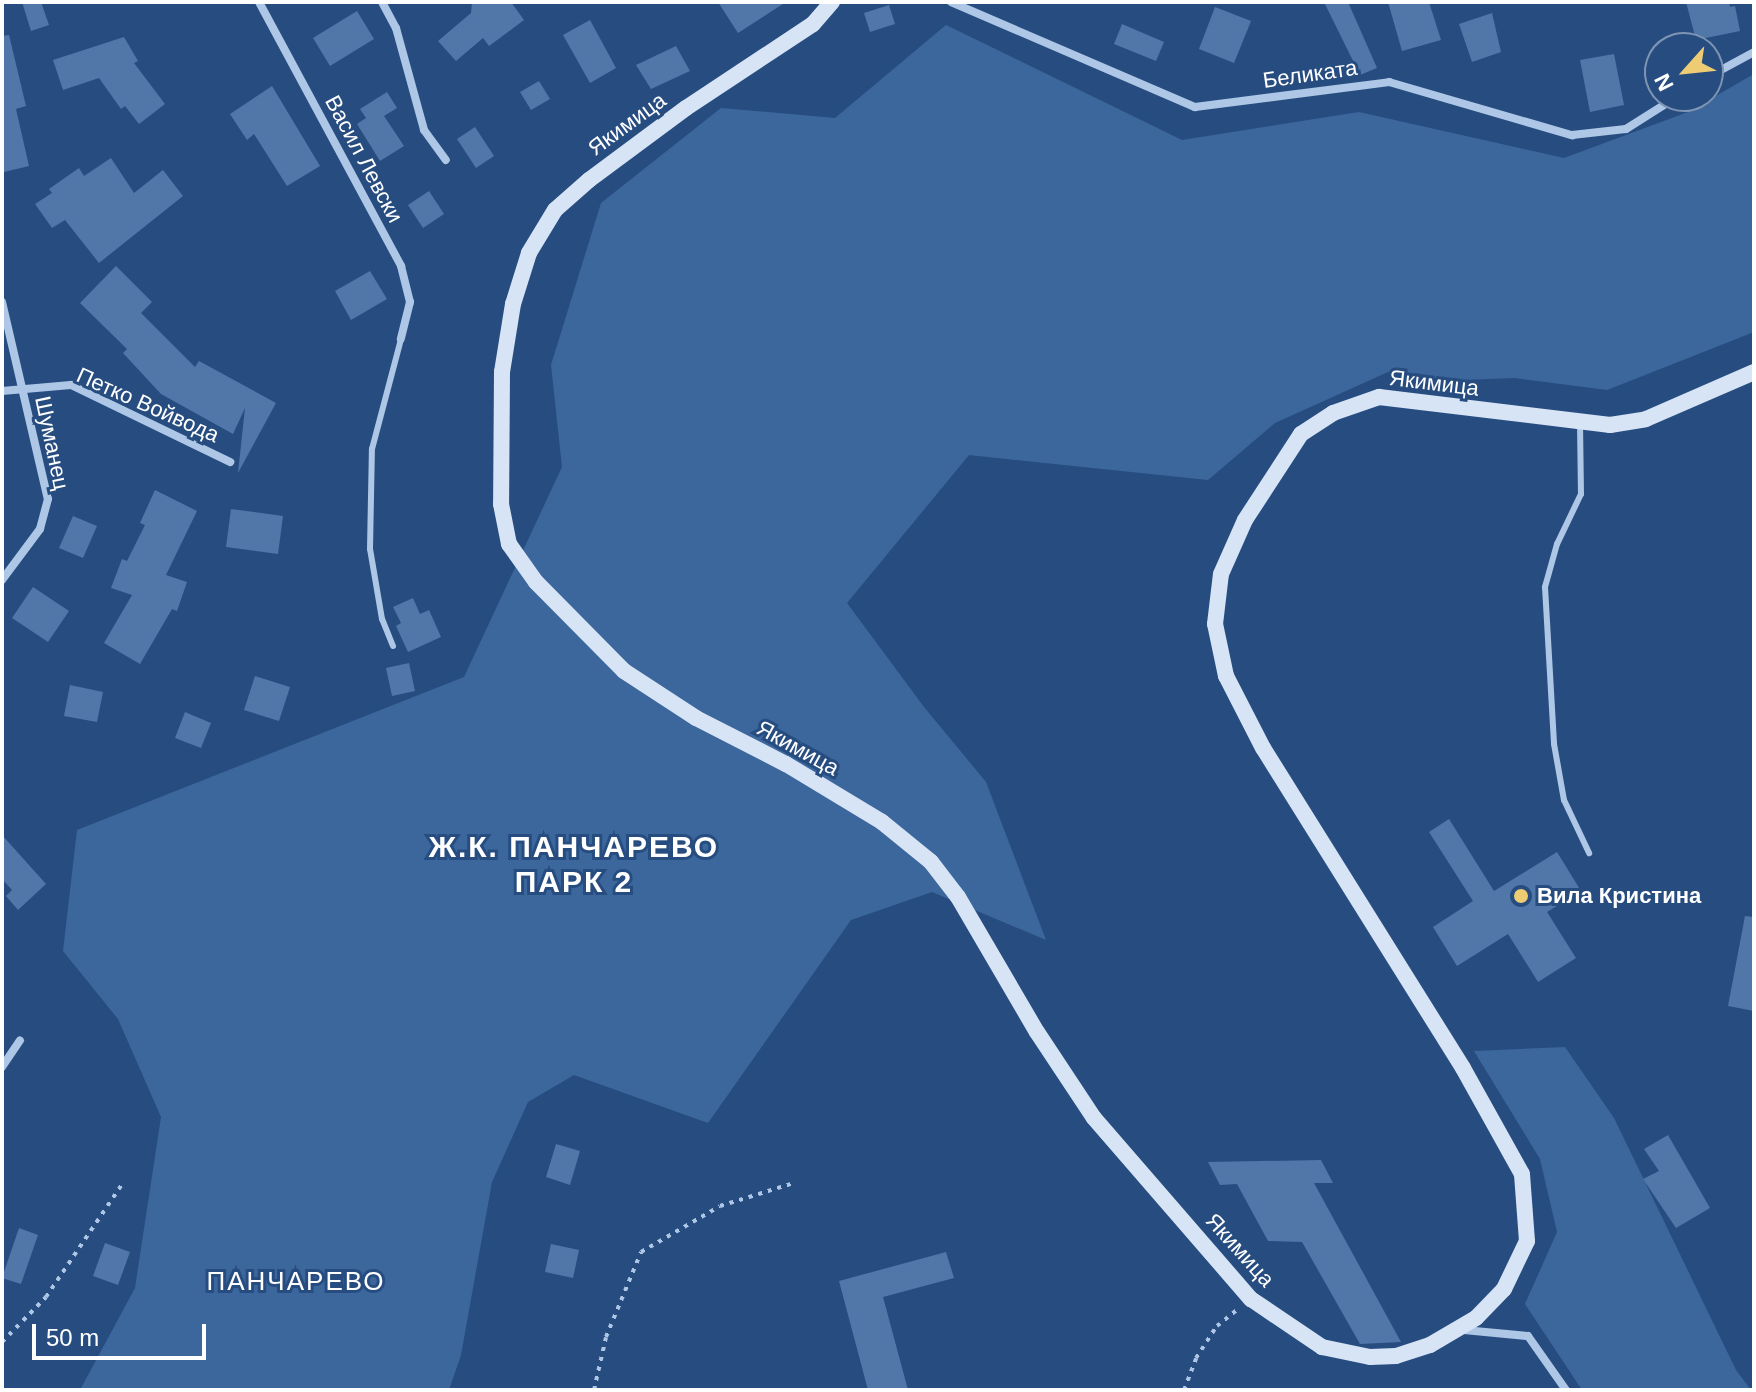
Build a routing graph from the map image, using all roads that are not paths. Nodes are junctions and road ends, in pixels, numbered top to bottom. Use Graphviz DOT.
graph roads {
  1 [pos="259,2"];
  2 [pos="382,2"];
  3 [pos="832,2"];
  4 [pos="951,2"];
  5 [pos="1754,52"];
  6 [pos="1724,68"];
  7 [pos="1653,112"];
  8 [pos="446,160"];
  9 [pos="2,302"];
  10 [pos="401,339"];
  11 [pos="1754,372"];
  12 [pos="21,387"];
  13 [pos="2,391"];
  14 [pos="1580,423"];
  15 [pos="230,462"];
  16 [pos="2,580"];
  17 [pos="393,646"];
  18 [pos="1589,853"];
  19 [pos="20,1040"];
  20 [pos="2,1067"];
  21 [pos="1459,1330"];
  22 [pos="1566,1390"];
  1 -- 10 [label="street, Васил Левски"];
  2 -- 8 [label="street"];
  3 -- 21 [label="street, Якимица"];
  4 -- 7 [label="street, Беликата"];
  5 -- 6 [label="street"];
  9 -- 12 [label="street, Шуманец"];
  10 -- 17 [label="lane"];
  11 -- 14 [label="street, Якимица"];
  12 -- 13 [label="street, Петко Войвода"];
  12 -- 15 [label="street, Петко Войвода"];
  12 -- 16 [label="street, Шуманец"];
  14 -- 18 [label="lane"];
  14 -- 21 [label="street, Якимица"];
  19 -- 20 [label="street"];
  21 -- 22 [label="street"];
}
